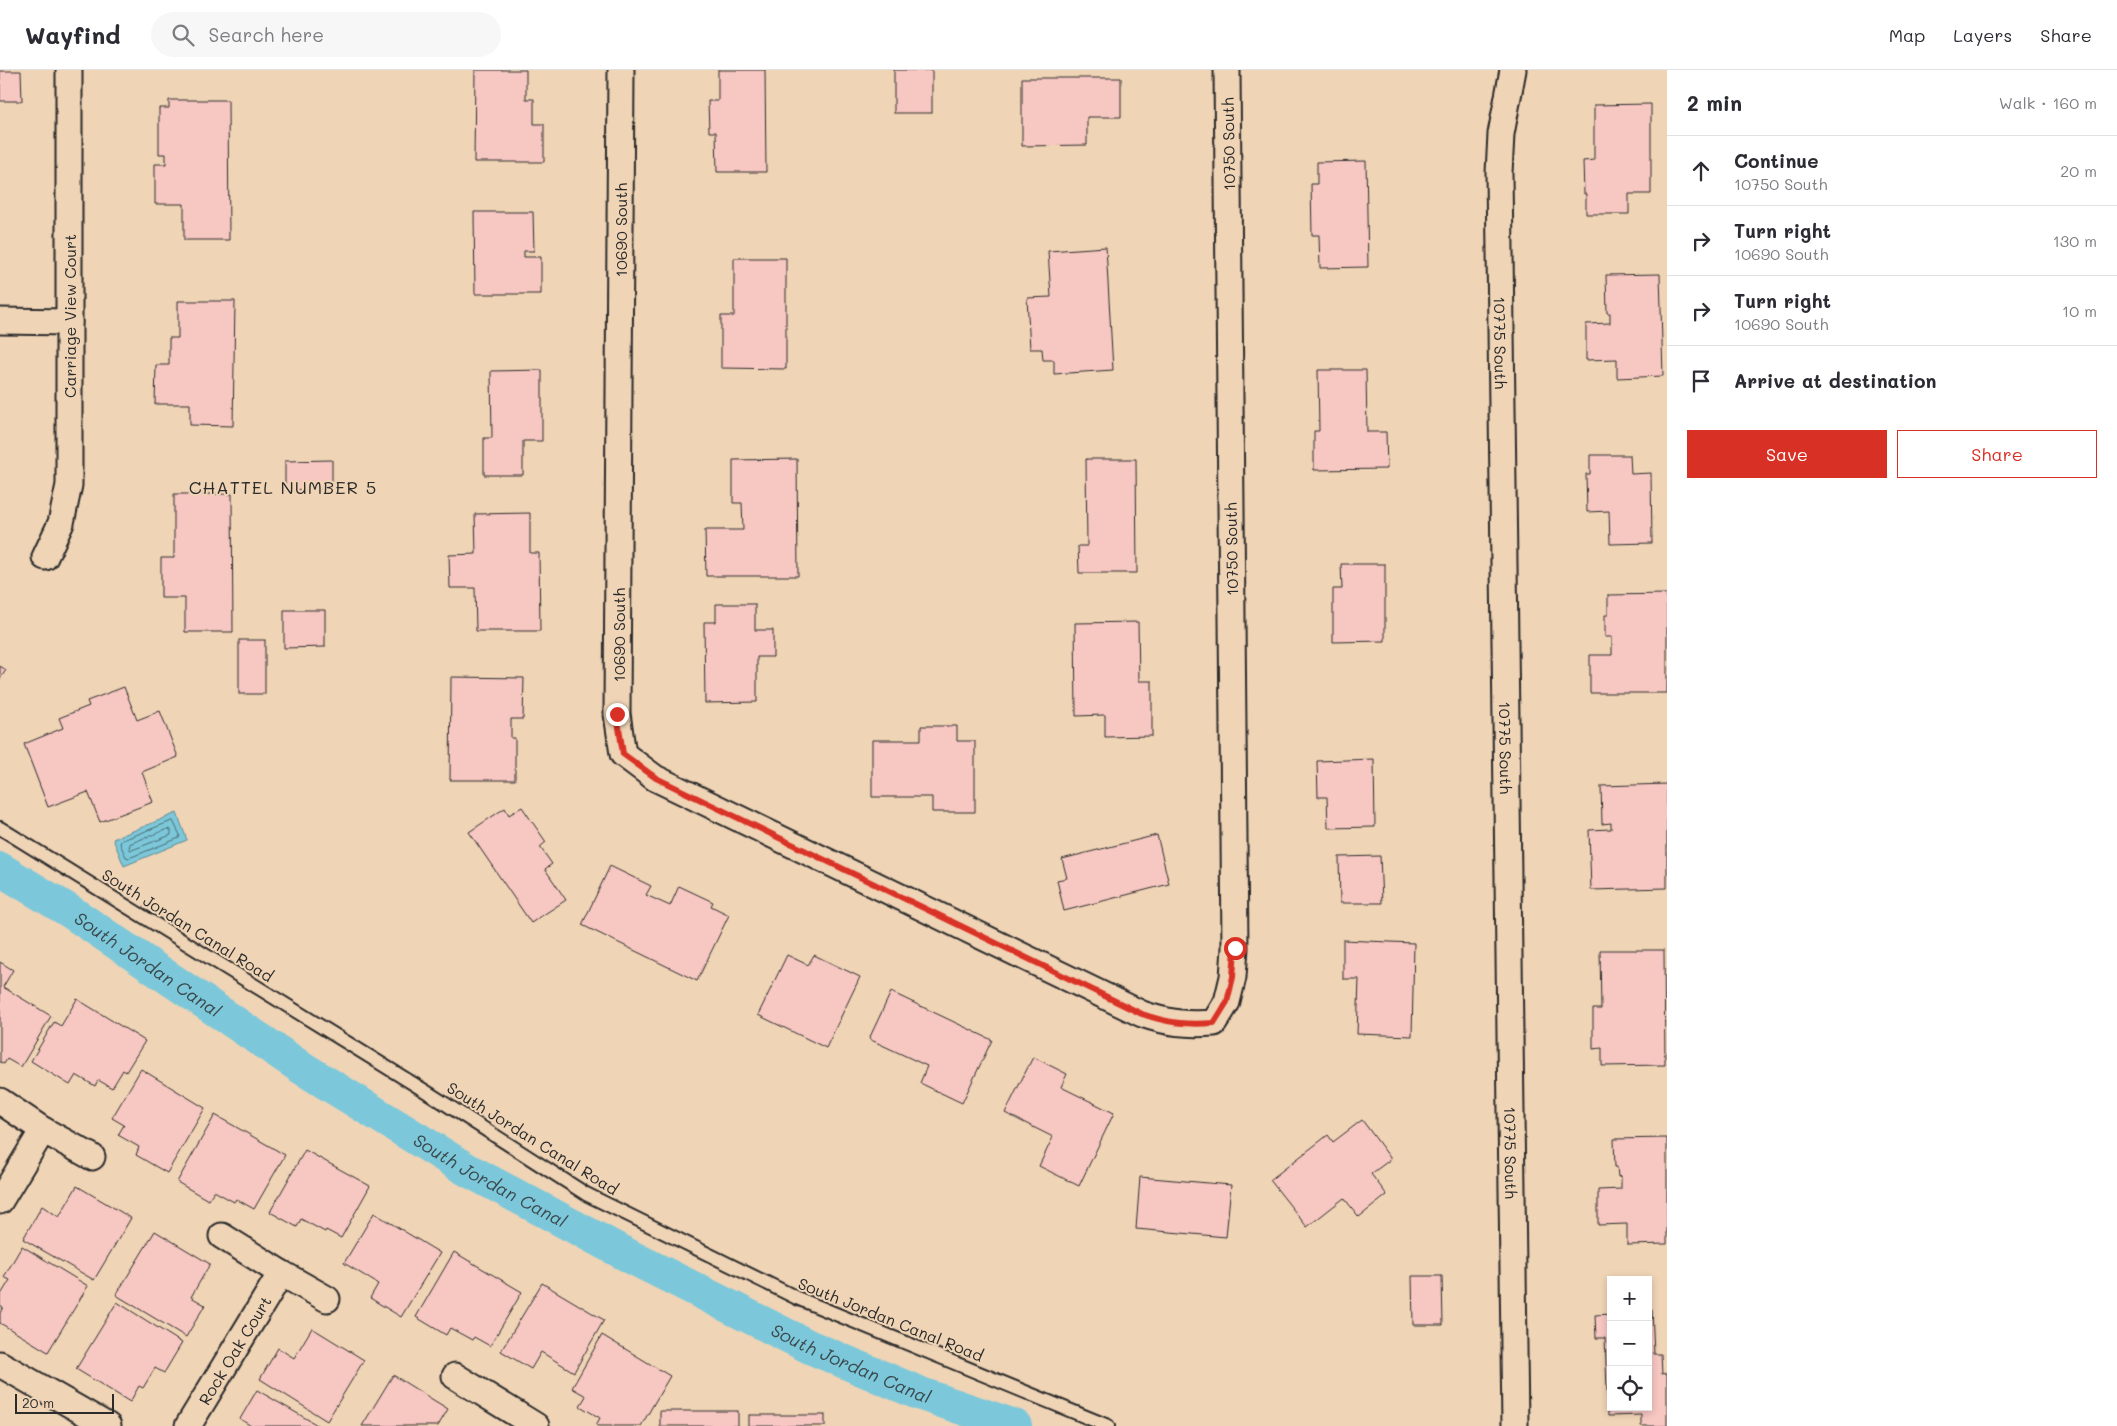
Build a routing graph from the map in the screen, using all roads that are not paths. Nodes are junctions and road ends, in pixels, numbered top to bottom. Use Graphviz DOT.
graph roads {
  1 [pos="69,70"];
  2 [pos="621,70"];
  3 [pos="1227,70"];
  4 [pos="1513,70"];
  5 [pos="0,321"];
  6 [pos="69,322"];
  7 [pos="45,557"];
  8 [pos="0,828"];
  9 [pos="1214,1023"];
  10 [pos="0,1101"];
  11 [pos="43,1130"];
  12 [pos="92,1157"];
  13 [pos="0,1201"];
  14 [pos="222,1236"];
  15 [pos="280,1273"];
  16 [pos="327,1299"];
  17 [pos="0,1364"];
  18 [pos="456,1376"];
  19 [pos="522,1422"];
  20 [pos="108,1426"];
  21 [pos="188,1426"];
  22 [pos="1108,1426"];
  23 [pos="1515,1426"];
  1 -- 6 [label="street, Carriage View Court"];
  2 -- 9 [label="street, 10690 South"];
  3 -- 9 [label="street, 10750 South"];
  4 -- 23 [label="street, 10775 South"];
  5 -- 6 [label="street"];
  6 -- 7 [label="street, Carriage View Court"];
  8 -- 22 [label="lane, South Jordan Canal Road"];
  10 -- 11 [label="street"];
  11 -- 12 [label="street"];
  11 -- 13 [label="street"];
  14 -- 15 [label="street"];
  15 -- 16 [label="street"];
  15 -- 21 [label="street, Rock Oak Court"];
  17 -- 20 [label="street"];
  18 -- 19 [label="street"];
}
